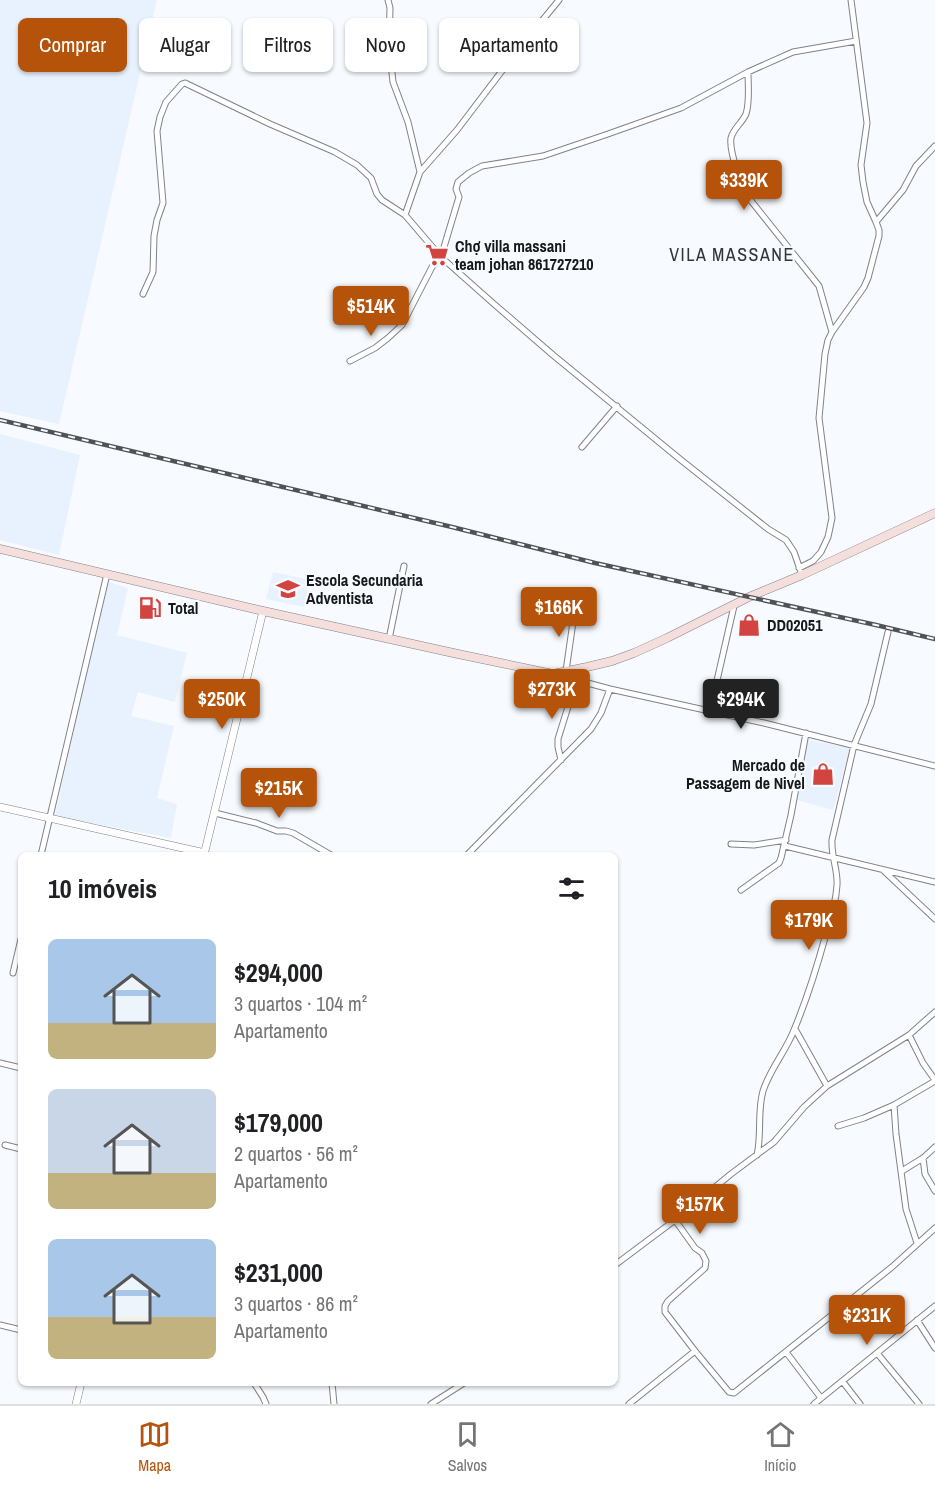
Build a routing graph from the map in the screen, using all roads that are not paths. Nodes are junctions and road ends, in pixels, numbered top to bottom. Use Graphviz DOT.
graph roads {
  1 [pos="387,0"];
  2 [pos="559,0"];
  3 [pos="850,0"];
  4 [pos="856,41"];
  5 [pos="748,72"];
  6 [pos="935,146"];
  7 [pos="420,172"];
  8 [pos="405,216"];
  9 [pos="876,222"];
  10 [pos="441,257"];
  11 [pos="143,294"];
  12 [pos="832,332"];
  13 [pos="350,361"];
  14 [pos="617,406"];
  15 [pos="582,447"];
  16 [pos="935,513"];
  17 [pos="0,549"];
  18 [pos="404,566"];
  19 [pos="801,572"];
  20 [pos="107,574"];
  21 [pos="734,606"];
  22 [pos="575,608"];
  23 [pos="262,611"];
  24 [pos="888,632"];
  25 [pos="389,639"];
  26 [pos="566,671"];
  27 [pos="552,674"];
  28 [pos="576,681"];
  29 [pos="610,689"];
  30 [pos="710,711"];
  31 [pos="806,733"];
  32 [pos="854,746"];
  33 [pos="561,760"];
  34 [pos="935,766"];
  35 [pos="0,807"];
  36 [pos="215,813"];
  37 [pos="50,818"];
  38 [pos="785,843"];
  39 [pos="731,844"];
  40 [pos="42,852"];
  41 [pos="196,852"];
  42 [pos="205,852"];
  43 [pos="326,852"];
  44 [pos="470,852"];
  45 [pos="833,858"];
  46 [pos="883,870"];
  47 [pos="935,882"];
  48 [pos="741,891"];
  49 [pos="935,919"];
  50 [pos="18,952"];
  51 [pos="13,973"];
  52 [pos="935,1012"];
  53 [pos="795,1029"];
  54 [pos="909,1035"];
  55 [pos="0,1063"];
  56 [pos="18,1067"];
  57 [pos="935,1081"];
  58 [pos="827,1086"];
  59 [pos="894,1105"];
  60 [pos="838,1126"];
  61 [pos="5,1145"];
  62 [pos="935,1147"];
  63 [pos="18,1148"];
  64 [pos="757,1155"];
  65 [pos="923,1158"];
  66 [pos="902,1171"];
  67 [pos="935,1191"];
  68 [pos="675,1220"];
  69 [pos="935,1228"];
  70 [pos="917,1243"];
  71 [pos="618,1263"];
  72 [pos="935,1306"];
  73 [pos="917,1320"];
  74 [pos="0,1325"];
  75 [pos="18,1329"];
  76 [pos="935,1348"];
  77 [pos="694,1351"];
  78 [pos="786,1352"];
  79 [pos="877,1353"];
  80 [pos="843,1382"];
  81 [pos="80,1386"];
  82 [pos="256,1386"];
  83 [pos="332,1386"];
  84 [pos="459,1386"];
  85 [pos="821,1398"];
  86 [pos="76,1404"];
  87 [pos="266,1404"];
  88 [pos="334,1404"];
  89 [pos="431,1404"];
  90 [pos="629,1404"];
  91 [pos="814,1404"];
  92 [pos="860,1404"];
  93 [pos="919,1404"];
  1 -- 7 [label="street"];
  2 -- 7 [label="street"];
  3 -- 4 [label="street"];
  4 -- 5 [label="street"];
  4 -- 9 [label="street"];
  5 -- 10 [label="street"];
  5 -- 12 [label="street"];
  6 -- 9 [label="street"];
  7 -- 8 [label="street"];
  8 -- 10 [label="street"];
  8 -- 11 [label="street"];
  9 -- 12 [label="street"];
  10 -- 13 [label="street"];
  10 -- 14 [label="street"];
  12 -- 19 [label="street"];
  14 -- 15 [label="street"];
  14 -- 19 [label="street"];
  16 -- 19 [label="main road"];
  17 -- 20 [label="main road"];
  18 -- 25 [label="street"];
  19 -- 21 [label="main road"];
  20 -- 23 [label="main road"];
  20 -- 37 [label="street"];
  21 -- 26 [label="main road"];
  21 -- 30 [label="street"];
  22 -- 26 [label="street"];
  23 -- 25 [label="main road"];
  23 -- 36 [label="street"];
  24 -- 32 [label="street"];
  25 -- 27 [label="main road"];
  26 -- 27 [label="main road"];
  27 -- 28 [label="street"];
  28 -- 29 [label="street"];
  28 -- 33 [label="street"];
  29 -- 30 [label="street"];
  29 -- 33 [label="street"];
  30 -- 31 [label="street"];
  31 -- 32 [label="street"];
  31 -- 38 [label="street"];
  32 -- 34 [label="street"];
  32 -- 45 [label="street"];
  33 -- 44 [label="street"];
  35 -- 37 [label="street"];
  36 -- 42 [label="street"];
  36 -- 43 [label="street"];
  37 -- 40 [label="street"];
  37 -- 41 [label="street"];
  38 -- 39 [label="street"];
  38 -- 45 [label="street"];
  38 -- 48 [label="street"];
  45 -- 46 [label="street"];
  45 -- 53 [label="street"];
  46 -- 47 [label="street"];
  46 -- 49 [label="street"];
  50 -- 51 [label="street"];
  52 -- 54 [label="street"];
  53 -- 58 [label="street"];
  53 -- 64 [label="street"];
  54 -- 57 [label="street"];
  54 -- 58 [label="street"];
  55 -- 56 [label="street"];
  57 -- 59 [label="street"];
  58 -- 64 [label="street"];
  59 -- 60 [label="street"];
  59 -- 66 [label="street"];
  61 -- 63 [label="street"];
  62 -- 65 [label="street"];
  64 -- 68 [label="street"];
  65 -- 66 [label="street"];
  65 -- 67 [label="street"];
  66 -- 70 [label="street"];
  68 -- 71 [label="street"];
  68 -- 77 [label="street"];
  69 -- 70 [label="street"];
  70 -- 78 [label="street"];
  72 -- 73 [label="street"];
  73 -- 76 [label="street"];
  73 -- 79 [label="street"];
  74 -- 75 [label="street"];
  77 -- 78 [label="street"];
  77 -- 90 [label="street"];
  78 -- 85 [label="street"];
  79 -- 80 [label="street"];
  79 -- 93 [label="street"];
  80 -- 85 [label="street"];
  80 -- 92 [label="street"];
  81 -- 86 [label="street"];
  82 -- 87 [label="street"];
  83 -- 88 [label="street"];
  84 -- 89 [label="street"];
  85 -- 91 [label="street"];
}
